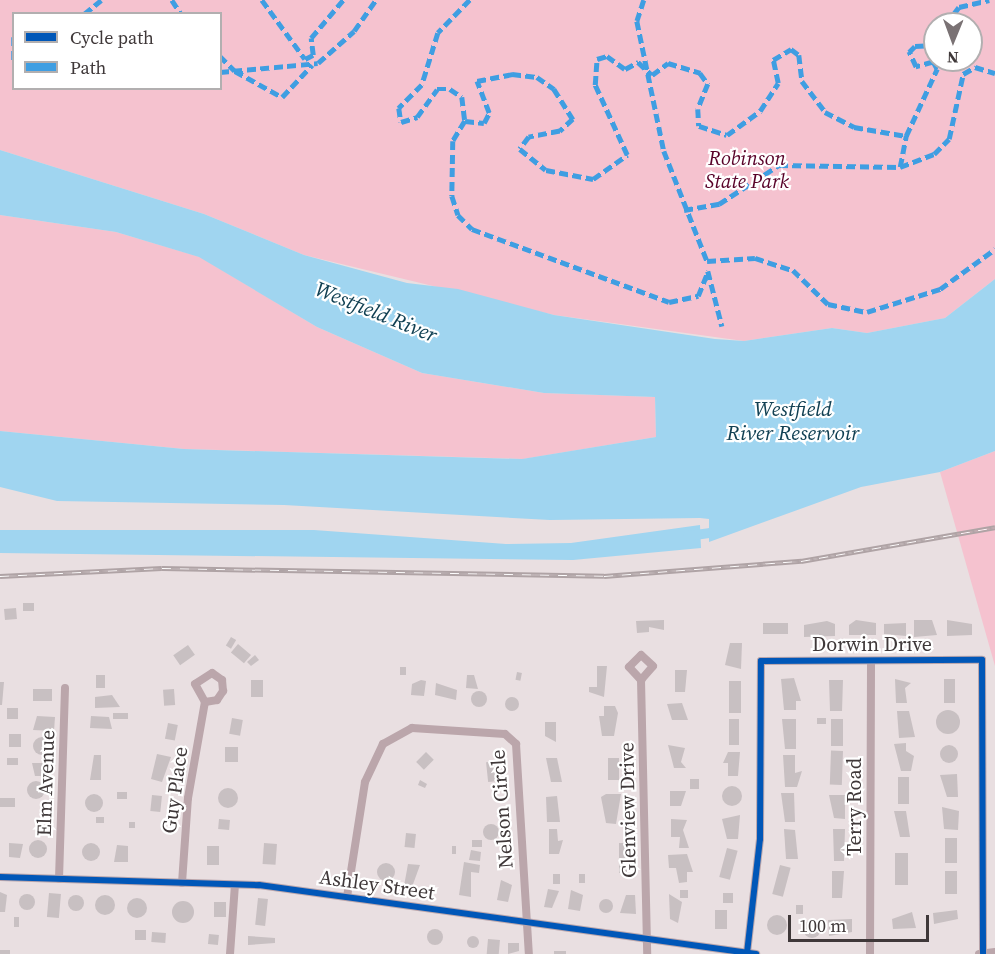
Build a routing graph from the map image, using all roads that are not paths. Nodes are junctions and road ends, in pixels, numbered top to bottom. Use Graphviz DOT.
graph roads {
  1 [pos="871,661"];
  2 [pos="641,680"];
  3 [pos="65,688"];
  4 [pos="206,702"];
  5 [pos="0,877"];
  6 [pos="59,879"];
  7 [pos="182,883"];
  8 [pos="236,885"];
  9 [pos="347,897"];
  10 [pos="528,922"];
  11 [pos="647,939"];
  12 [pos="995,952"];
  13 [pos="752,953"];
  14 [pos="230,954"];
  15 [pos="529,954"];
  16 [pos="647,954"];
  17 [pos="870,954"];
  18 [pos="981,954"];
  1 -- 13 [label="street, Dorwin Drive"];
  1 -- 17 [label="street, Terry Road"];
  1 -- 18 [label="street, Dorwin Drive"];
  2 -- 11 [label="street, Glenview Drive"];
  3 -- 6 [label="street, Elm Avenue"];
  4 -- 7 [label="street, Guy Place"];
  5 -- 6 [label="street, Ashley Street"];
  6 -- 7 [label="street, Ashley Street"];
  7 -- 8 [label="street, Ashley Street"];
  8 -- 9 [label="street, Ashley Street"];
  8 -- 14 [label="street"];
  9 -- 10 [label="street, Ashley Street"];
  9 -- 10 [label="street, Nelson Circle"];
  10 -- 11 [label="street, Ashley Street"];
  10 -- 15 [label="street, Nelson Circle"];
  11 -- 13 [label="street, Ashley Street"];
  11 -- 16 [label="street, Glenview Drive"];
  12 -- 18 [label="street"];
}
